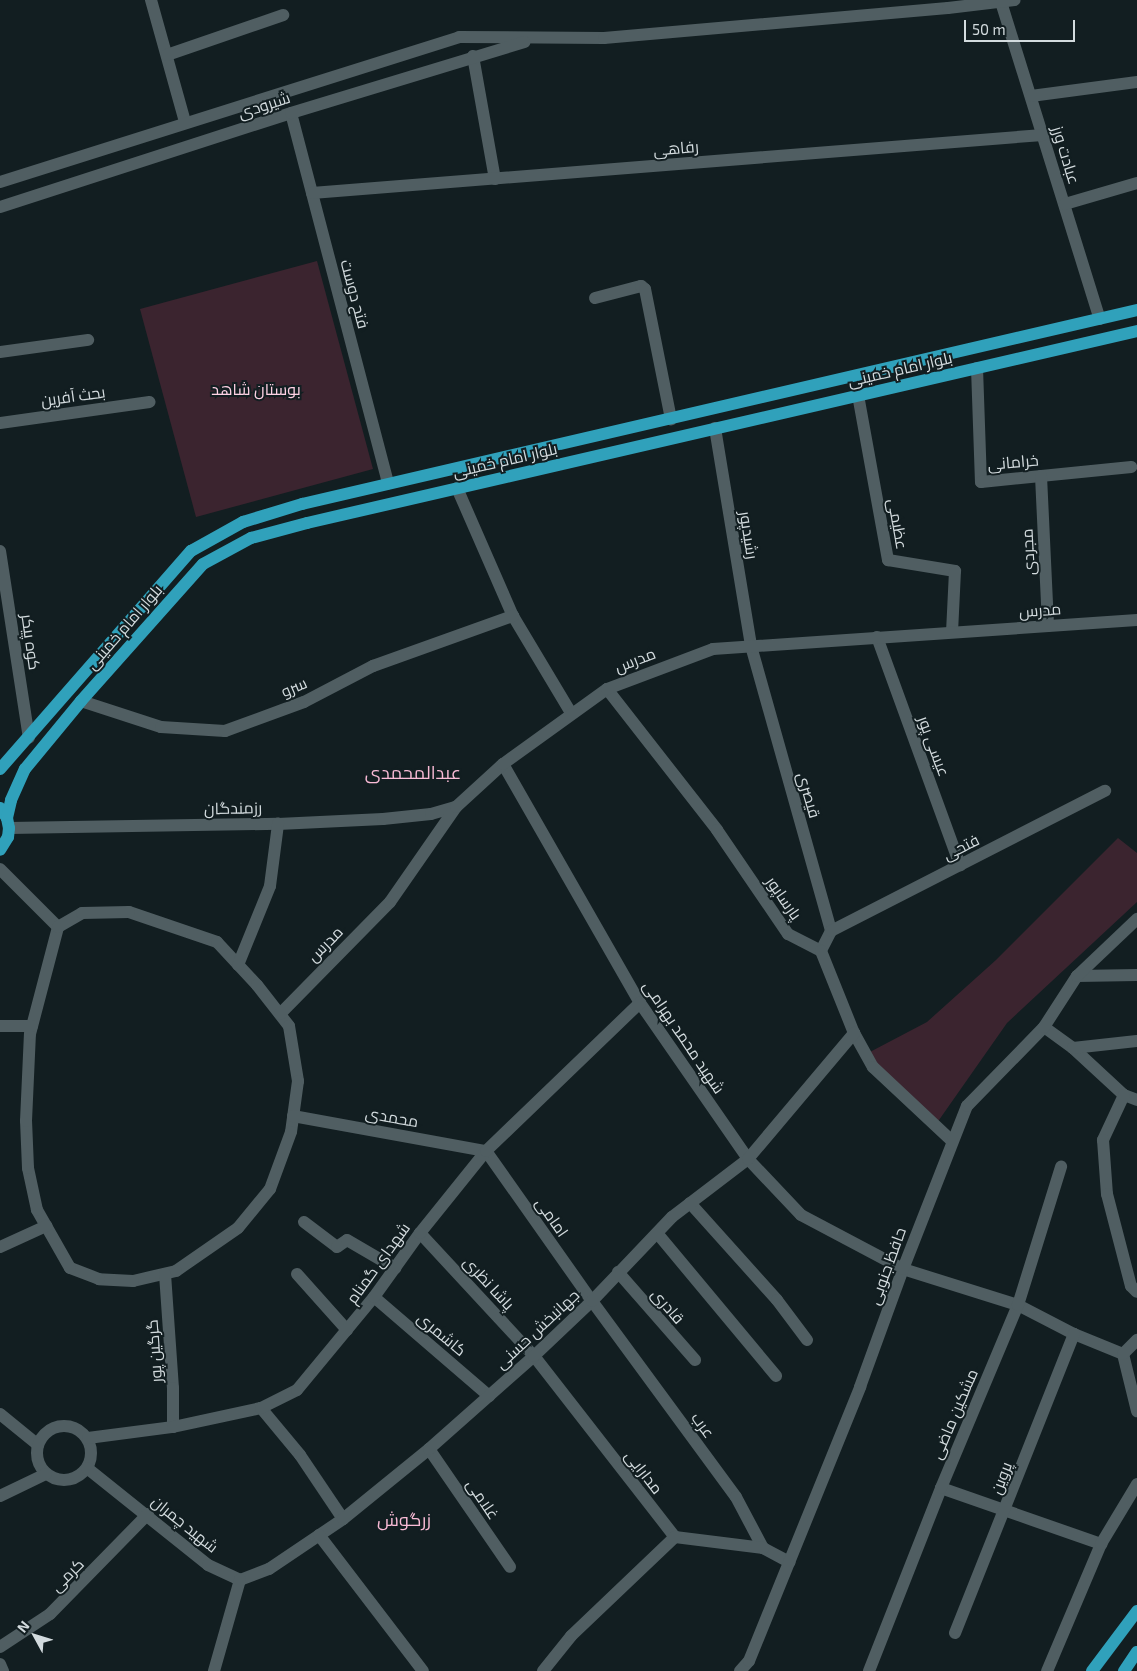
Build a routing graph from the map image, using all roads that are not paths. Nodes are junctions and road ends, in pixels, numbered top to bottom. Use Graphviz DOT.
graph roads {
  1 [pos="151,0"];
  2 [pos="1015,0"];
  3 [pos="1002,2"];
  4 [pos="283,15"];
  5 [pos="539,38"];
  6 [pos="167,55"];
  7 [pos="473,56"];
  8 [pos="1137,82"];
  9 [pos="1031,96"];
  10 [pos="291,113"];
  11 [pos="185,122"];
  12 [pos="1043,135"];
  13 [pos="124,143"];
  14 [pos="65,162"];
  15 [pos="131,164"];
  16 [pos="496,178"];
  17 [pos="0,182"];
  18 [pos="1137,183"];
  19 [pos="72,184"];
  20 [pos="312,193"];
  21 [pos="1065,204"];
  22 [pos="0,207"];
  23 [pos="595,298"];
  24 [pos="1137,310"];
  25 [pos="1100,319"];
  26 [pos="1137,331"];
  27 [pos="88,340"];
  28 [pos="0,352"];
  29 [pos="977,368"];
  30 [pos="858,395"];
  31 [pos="150,402"];
  32 [pos="671,419"];
  33 [pos="0,423"];
  34 [pos="715,428"];
  35 [pos="1131,467"];
  36 [pos="1041,476"];
  37 [pos="388,484"];
  38 [pos="457,488"];
  39 [pos="0,550"];
  40 [pos="5,611"];
  41 [pos="513,616"];
  42 [pos="1137,620"];
  43 [pos="1048,626"];
  44 [pos="952,632"];
  45 [pos="877,637"];
  46 [pos="751,646"];
  47 [pos="607,688"];
  48 [pos="81,701"];
  49 [pos="571,713"];
  50 [pos="29,738"];
  51 [pos="503,764"];
  52 [pos="0,769"];
  53 [pos="1105,791"];
  54 [pos="456,806"];
  55 [pos="5,818"];
  56 [pos="278,824"];
  57 [pos="0,850"];
  58 [pos="960,865"];
  59 [pos="0,869"];
  60 [pos="1137,919"];
  61 [pos="58,927"];
  62 [pos="831,932"];
  63 [pos="820,951"];
  64 [pos="238,965"];
  65 [pos="1137,975"];
  66 [pos="1077,976"];
  67 [pos="640,1003"];
  68 [pos="280,1014"];
  69 [pos="0,1026"];
  70 [pos="32,1026"];
  71 [pos="1044,1027"];
  72 [pos="854,1033"];
  73 [pos="1137,1040"];
  74 [pos="1073,1048"];
  75 [pos="1124,1095"];
  76 [pos="1137,1100"];
  77 [pos="293,1116"];
  78 [pos="952,1141"];
  79 [pos="486,1151"];
  80 [pos="748,1159"];
  81 [pos="1061,1167"];
  82 [pos="690,1203"];
  83 [pos="304,1222"];
  84 [pos="46,1226"];
  85 [pos="657,1232"];
  86 [pos="420,1233"];
  87 [pos="0,1247"];
  88 [pos="395,1268"];
  89 [pos="903,1269"];
  90 [pos="618,1272"];
  91 [pos="165,1274"];
  92 [pos="297,1274"];
  93 [pos="1137,1292"];
  94 [pos="374,1297"];
  95 [pos="592,1301"];
  96 [pos="1018,1305"];
  97 [pos="347,1330"];
  98 [pos="1074,1334"];
  99 [pos="807,1340"];
  100 [pos="1137,1340"];
  101 [pos="1122,1354"];
  102 [pos="534,1356"];
  103 [pos="695,1360"];
  104 [pos="776,1376"];
  105 [pos="489,1396"];
  106 [pos="261,1408"];
  107 [pos="1137,1411"];
  108 [pos="0,1414"];
  109 [pos="173,1426"];
  110 [pos="88,1438"];
  111 [pos="38,1445"];
  112 [pos="430,1449"];
  113 [pos="88,1468"];
  114 [pos="46,1474"];
  115 [pos="1137,1484"];
  116 [pos="941,1488"];
  117 [pos="0,1496"];
  118 [pos="1005,1512"];
  119 [pos="148,1514"];
  120 [pos="343,1519"];
  121 [pos="319,1535"];
  122 [pos="675,1537"];
  123 [pos="1101,1544"];
  124 [pos="762,1548"];
  125 [pos="789,1562"];
  126 [pos="510,1567"];
  127 [pos="240,1580"];
  128 [pos="1137,1611"];
  129 [pos="955,1634"];
  130 [pos="0,1647"];
  131 [pos="1137,1652"];
  132 [pos="0,1664"];
  133 [pos="3,1671"];
  134 [pos="214,1671"];
  135 [pos="423,1671"];
  136 [pos="542,1671"];
  137 [pos="740,1671"];
  138 [pos="869,1671"];
  139 [pos="1047,1671"];
  140 [pos="1092,1671"];
  141 [pos="1124,1671"];
  1 -- 6 [label="street"];
  2 -- 3 [label="street, شیرودی"];
  3 -- 5 [label="street, شیرودی"];
  3 -- 9 [label="street, عبادت ورز"];
  4 -- 6 [label="street"];
  5 -- 7 [label="street, شیرودی"];
  5 -- 11 [label="street, شیرودی"];
  6 -- 11 [label="street"];
  7 -- 10 [label="street, شیرودی"];
  7 -- 16 [label="street"];
  8 -- 9 [label="street"];
  9 -- 12 [label="street, عبادت ورز"];
  10 -- 15 [label="street, شیرودی"];
  10 -- 20 [label="street, فتح دوست"];
  11 -- 13 [label="street, شیرودی"];
  12 -- 16 [label="street, رفاهی"];
  12 -- 21 [label="street, عبادت ورز"];
  13 -- 14 [label="street, شیرودی"];
  13 -- 15 [label="street"];
  14 -- 17 [label="street, شیرودی"];
  14 -- 19 [label="street"];
  15 -- 19 [label="street, شیرودی"];
  16 -- 20 [label="street, رفاهی"];
  18 -- 21 [label="street"];
  19 -- 22 [label="street, شیرودی"];
  20 -- 37 [label="street, فتح دوست"];
  21 -- 25 [label="street, عبادت ورز"];
  23 -- 32 [label="street"];
  24 -- 25 [label="main road, بلوار امام خمینی"];
  25 -- 32 [label="main road, بلوار امام خمینی"];
  26 -- 29 [label="main road, بلوار امام خمینی"];
  27 -- 28 [label="street"];
  29 -- 30 [label="main road, بلوار امام خمینی"];
  29 -- 36 [label="street, خرامانی"];
  30 -- 34 [label="main road, بلوار امام خمینی"];
  30 -- 44 [label="street, عظیمی"];
  31 -- 33 [label="street, بحث آفرین"];
  32 -- 37 [label="main road, بلوار امام خمینی"];
  34 -- 38 [label="main road, بلوار امام خمینی"];
  34 -- 46 [label="street, رشیدپور"];
  35 -- 36 [label="street, خرامانی"];
  36 -- 43 [label="street, مجردی"];
  37 -- 50 [label="main road, بلوار امام خمینی"];
  38 -- 41 [label="street"];
  38 -- 48 [label="main road, بلوار امام خمینی"];
  39 -- 40 [label="street, کوه پیکر"];
  40 -- 50 [label="street, کوه پیکر"];
  41 -- 48 [label="street, سرو"];
  41 -- 49 [label="street"];
  42 -- 43 [label="street, مدرس"];
  43 -- 44 [label="street, مدرس"];
  44 -- 45 [label="street, مدرس"];
  45 -- 46 [label="street, مدرس"];
  45 -- 58 [label="street, عیسی پور"];
  46 -- 47 [label="street, مدرس"];
  46 -- 62 [label="street, قیصری"];
  47 -- 49 [label="street, مدرس"];
  47 -- 63 [label="street, پارساپور"];
  48 -- 55 [label="main road, بلوار امام خمینی"];
  49 -- 51 [label="street, مدرس"];
  50 -- 52 [label="main road, بلوار امام خمینی"];
  51 -- 54 [label="street, مدرس"];
  51 -- 67 [label="street, شهید محمد بهرامی"];
  53 -- 58 [label="street, فتحی"];
  54 -- 56 [label="street, رزمندگان"];
  54 -- 68 [label="street, مدرس"];
  55 -- 56 [label="street, رزمندگان"];
  55 -- 57 [label="main road, بلوار امام خمینی"];
  56 -- 64 [label="street"];
  58 -- 62 [label="street, فتحی"];
  59 -- 61 [label="street"];
  60 -- 66 [label="street, حافظ جنوبی"];
  61 -- 64 [label="street"];
  61 -- 70 [label="street"];
  62 -- 63 [label="street"];
  63 -- 72 [label="street"];
  64 -- 68 [label="street"];
  65 -- 66 [label="street"];
  66 -- 71 [label="street, حافظ جنوبی"];
  67 -- 79 [label="street, شهدای گمنام"];
  67 -- 80 [label="street, شهید محمد بهرامی"];
  68 -- 77 [label="street"];
  69 -- 70 [label="street"];
  70 -- 84 [label="street"];
  71 -- 74 [label="street"];
  71 -- 78 [label="street, حافظ جنوبی"];
  72 -- 78 [label="street"];
  72 -- 80 [label="street, جهانبخش حسنی"];
  73 -- 74 [label="street"];
  74 -- 75 [label="street"];
  75 -- 76 [label="street"];
  75 -- 93 [label="street"];
  77 -- 79 [label="street, محمدی"];
  77 -- 91 [label="street"];
  78 -- 89 [label="street, حافظ جنوبی"];
  79 -- 86 [label="street, شهدای گمنام"];
  79 -- 95 [label="street, امامی"];
  80 -- 82 [label="street, جهانبخش حسنی"];
  80 -- 89 [label="street, شهید محمد بهرامی"];
  81 -- 96 [label="street, مشکین ماضی"];
  82 -- 85 [label="street, جهانبخش حسنی"];
  82 -- 99 [label="street"];
  83 -- 88 [label="street"];
  84 -- 87 [label="street"];
  84 -- 91 [label="street"];
  85 -- 90 [label="street, جهانبخش حسنی"];
  85 -- 104 [label="street"];
  86 -- 88 [label="street, شهدای گمنام"];
  86 -- 102 [label="street, پاشا نظری"];
  88 -- 94 [label="street, شهدای گمنام"];
  89 -- 96 [label="street, شهید محمد بهرامی"];
  89 -- 125 [label="street, حافظ جنوبی"];
  90 -- 95 [label="street, جهانبخش حسنی"];
  90 -- 103 [label="street, قادری"];
  91 -- 109 [label="street, گرگین پور"];
  92 -- 97 [label="street"];
  94 -- 97 [label="street, شهدای گمنام"];
  94 -- 105 [label="street, کاشمری"];
  95 -- 102 [label="street, جهانبخش حسنی"];
  95 -- 124 [label="street, عرب"];
  96 -- 98 [label="street, شهید محمد بهرامی"];
  96 -- 116 [label="street, مشکین ماضی"];
  97 -- 106 [label="street, شهدای گمنام"];
  98 -- 101 [label="street, شهید محمد بهرامی"];
  98 -- 118 [label="street, پروین"];
  100 -- 101 [label="street"];
  101 -- 107 [label="street"];
  102 -- 105 [label="street, جهانبخش حسنی"];
  102 -- 122 [label="street, مدارایی"];
  105 -- 112 [label="street, جهانبخش حسنی"];
  106 -- 109 [label="street, شهدای گمنام"];
  106 -- 120 [label="street"];
  108 -- 111 [label="street"];
  109 -- 110 [label="street, شهدای گمنام"];
  110 -- 111 [label="street"];
  110 -- 113 [label="street"];
  111 -- 114 [label="street"];
  112 -- 120 [label="street, جهانبخش حسنی"];
  112 -- 126 [label="street, غلامی"];
  113 -- 114 [label="street"];
  113 -- 119 [label="street, شهید چمران"];
  114 -- 117 [label="street"];
  115 -- 123 [label="street"];
  116 -- 118 [label="street"];
  116 -- 138 [label="street, مشکین ماضی"];
  118 -- 123 [label="street"];
  118 -- 129 [label="street, پروین"];
  119 -- 127 [label="street, شهید چمران"];
  119 -- 130 [label="street, کرمی"];
  120 -- 121 [label="street"];
  121 -- 127 [label="street"];
  121 -- 135 [label="street"];
  122 -- 124 [label="street"];
  122 -- 136 [label="street"];
  123 -- 139 [label="street"];
  124 -- 125 [label="street"];
  125 -- 137 [label="street, حافظ جنوبی"];
  127 -- 134 [label="street"];
  128 -- 140 [label="main road"];
  131 -- 141 [label="main road"];
  132 -- 133 [label="street"];
}
